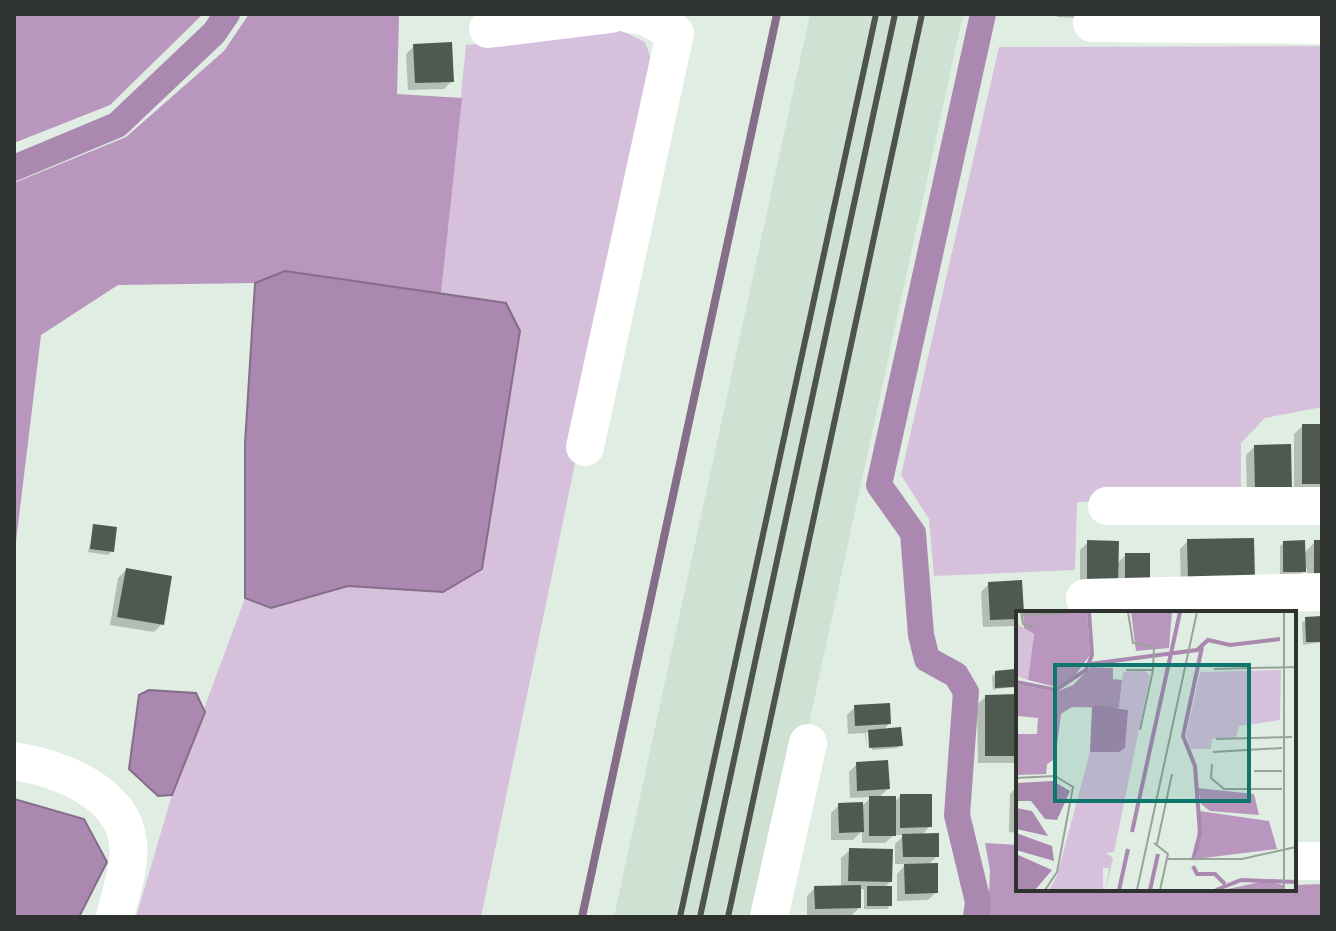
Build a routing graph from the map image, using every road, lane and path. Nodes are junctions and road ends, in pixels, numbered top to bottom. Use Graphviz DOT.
graph roads {
  1 [pos="611,14"];
  2 [pos="629,14"];
  3 [pos="1092,23"];
  4 [pos="679,24"];
  5 [pos="1322,25"];
  6 [pos="488,29"];
  7 [pos="585,447"];
  8 [pos="1107,506"];
  9 [pos="1322,506"];
  10 [pos="1322,592"];
  11 [pos="1085,598"];
  12 [pos="808,743"];
  13 [pos="14,761"];
  14 [pos="1296,861"];
  15 [pos="1322,861"];
  16 [pos="115,917"];
  17 [pos="769,917"];
  1 -- 6 [label="street"];
  2 -- 4 [label="street"];
  3 -- 5 [label="street"];
  4 -- 7 [label="street"];
  8 -- 9 [label="street"];
  10 -- 11 [label="street"];
  12 -- 17 [label="street"];
  13 -- 16 [label="street"];
  14 -- 15 [label="street"];
}
